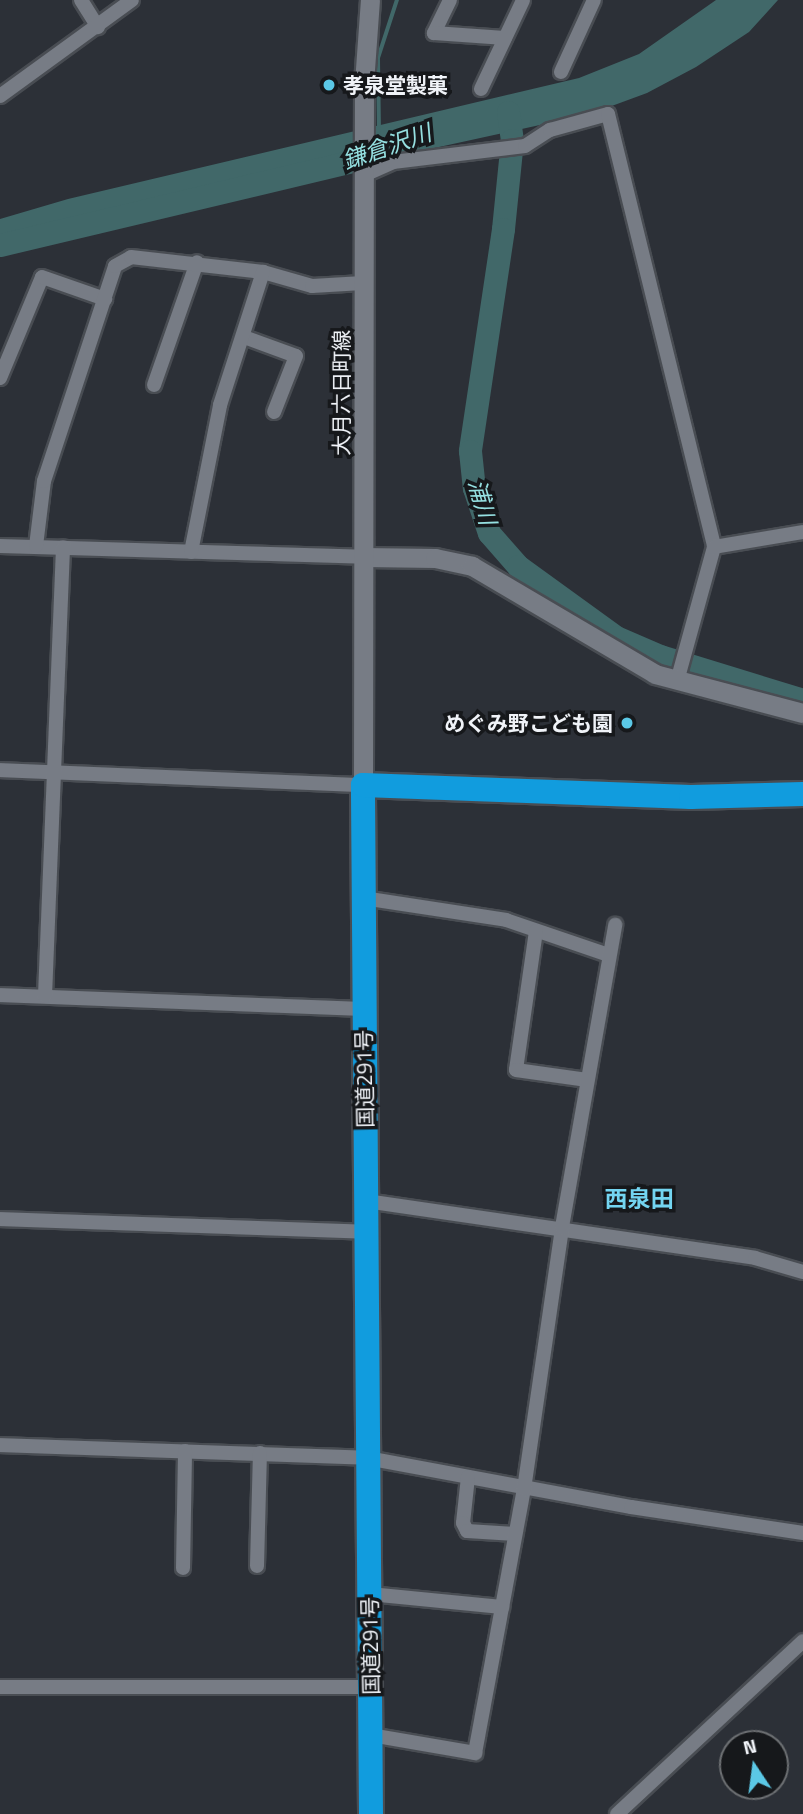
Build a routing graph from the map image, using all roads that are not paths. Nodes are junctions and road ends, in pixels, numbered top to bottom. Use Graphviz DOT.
graph roads {
  1 [pos="81,0"];
  2 [pos="132,0"];
  3 [pos="370,0"];
  4 [pos="450,0"];
  5 [pos="523,0"];
  6 [pos="594,0"];
  7 [pos="98,27"];
  8 [pos="505,38"];
  9 [pos="561,72"];
  10 [pos="481,89"];
  11 [pos="0,96"];
  12 [pos="364,175"];
  13 [pos="197,262"];
  14 [pos="263,272"];
  15 [pos="363,283"];
  16 [pos="105,299"];
  17 [pos="244,337"];
  18 [pos="0,378"];
  19 [pos="154,385"];
  20 [pos="274,412"];
  21 [pos="803,532"];
  22 [pos="0,546"];
  23 [pos="36,546"];
  24 [pos="64,547"];
  25 [pos="714,547"];
  26 [pos="191,552"];
  27 [pos="364,557"];
  28 [pos="677,681"];
  29 [pos="803,713"];
  30 [pos="0,770"];
  31 [pos="52,772"];
  32 [pos="363,785"];
  33 [pos="803,794"];
  34 [pos="363,898"];
  35 [pos="615,925"];
  36 [pos="536,931"];
  37 [pos="608,955"];
  38 [pos="0,995"];
  39 [pos="45,996"];
  40 [pos="363,1009"];
  41 [pos="587,1080"];
  42 [pos="366,1201"];
  43 [pos="0,1219"];
  44 [pos="562,1227"];
  45 [pos="366,1231"];
  46 [pos="803,1272"];
  47 [pos="0,1445"];
  48 [pos="185,1451"];
  49 [pos="260,1453"];
  50 [pos="367,1458"];
  51 [pos="468,1477"];
  52 [pos="524,1489"];
  53 [pos="803,1533"];
  54 [pos="515,1534"];
  55 [pos="257,1566"];
  56 [pos="183,1568"];
  57 [pos="369,1594"];
  58 [pos="502,1607"];
  59 [pos="803,1641"];
  60 [pos="0,1687"];
  61 [pos="370,1687"];
  62 [pos="371,1735"];
  63 [pos="371,1814"];
  64 [pos="617,1814"];
  1 -- 7 [label="street"];
  2 -- 7 [label="street"];
  3 -- 12 [label="main road, 大月六日町線"];
  4 -- 8 [label="street"];
  5 -- 8 [label="street"];
  6 -- 9 [label="street"];
  7 -- 11 [label="street"];
  8 -- 10 [label="street"];
  12 -- 15 [label="main road, 大月六日町線"];
  12 -- 25 [label="street"];
  13 -- 14 [label="street"];
  13 -- 16 [label="street"];
  13 -- 19 [label="street"];
  14 -- 15 [label="street"];
  14 -- 17 [label="street"];
  15 -- 27 [label="main road, 大月六日町線"];
  16 -- 18 [label="street"];
  16 -- 23 [label="street"];
  17 -- 20 [label="street"];
  17 -- 26 [label="street"];
  21 -- 25 [label="street"];
  22 -- 23 [label="street"];
  23 -- 24 [label="street"];
  24 -- 26 [label="street"];
  24 -- 31 [label="street"];
  25 -- 28 [label="street"];
  26 -- 27 [label="street"];
  27 -- 28 [label="main road"];
  27 -- 32 [label="main road, 大月六日町線"];
  28 -- 29 [label="main road"];
  30 -- 31 [label="street"];
  31 -- 32 [label="street"];
  31 -- 39 [label="street"];
  32 -- 33 [label="highway"];
  32 -- 34 [label="highway, 国道291号"];
  34 -- 36 [label="street"];
  34 -- 40 [label="highway, 国道291号"];
  35 -- 37 [label="street"];
  36 -- 37 [label="street"];
  36 -- 41 [label="street"];
  37 -- 41 [label="street"];
  38 -- 39 [label="street"];
  39 -- 40 [label="street"];
  40 -- 42 [label="highway, 国道291号"];
  41 -- 44 [label="street"];
  42 -- 44 [label="street"];
  42 -- 45 [label="highway, 国道291号"];
  43 -- 45 [label="street"];
  44 -- 46 [label="street"];
  44 -- 52 [label="street"];
  45 -- 50 [label="highway, 国道291号"];
  47 -- 48 [label="street"];
  48 -- 49 [label="street"];
  48 -- 56 [label="street"];
  49 -- 50 [label="street"];
  49 -- 55 [label="street"];
  50 -- 51 [label="street"];
  50 -- 57 [label="highway, 国道291号"];
  51 -- 52 [label="street"];
  51 -- 54 [label="street"];
  52 -- 53 [label="street"];
  52 -- 54 [label="street"];
  54 -- 58 [label="street"];
  57 -- 58 [label="street"];
  57 -- 61 [label="highway, 国道291号"];
  58 -- 62 [label="street"];
  59 -- 64 [label="street"];
  60 -- 61 [label="street"];
  61 -- 62 [label="highway, 国道291号"];
  62 -- 63 [label="highway, 国道291号"];
}
